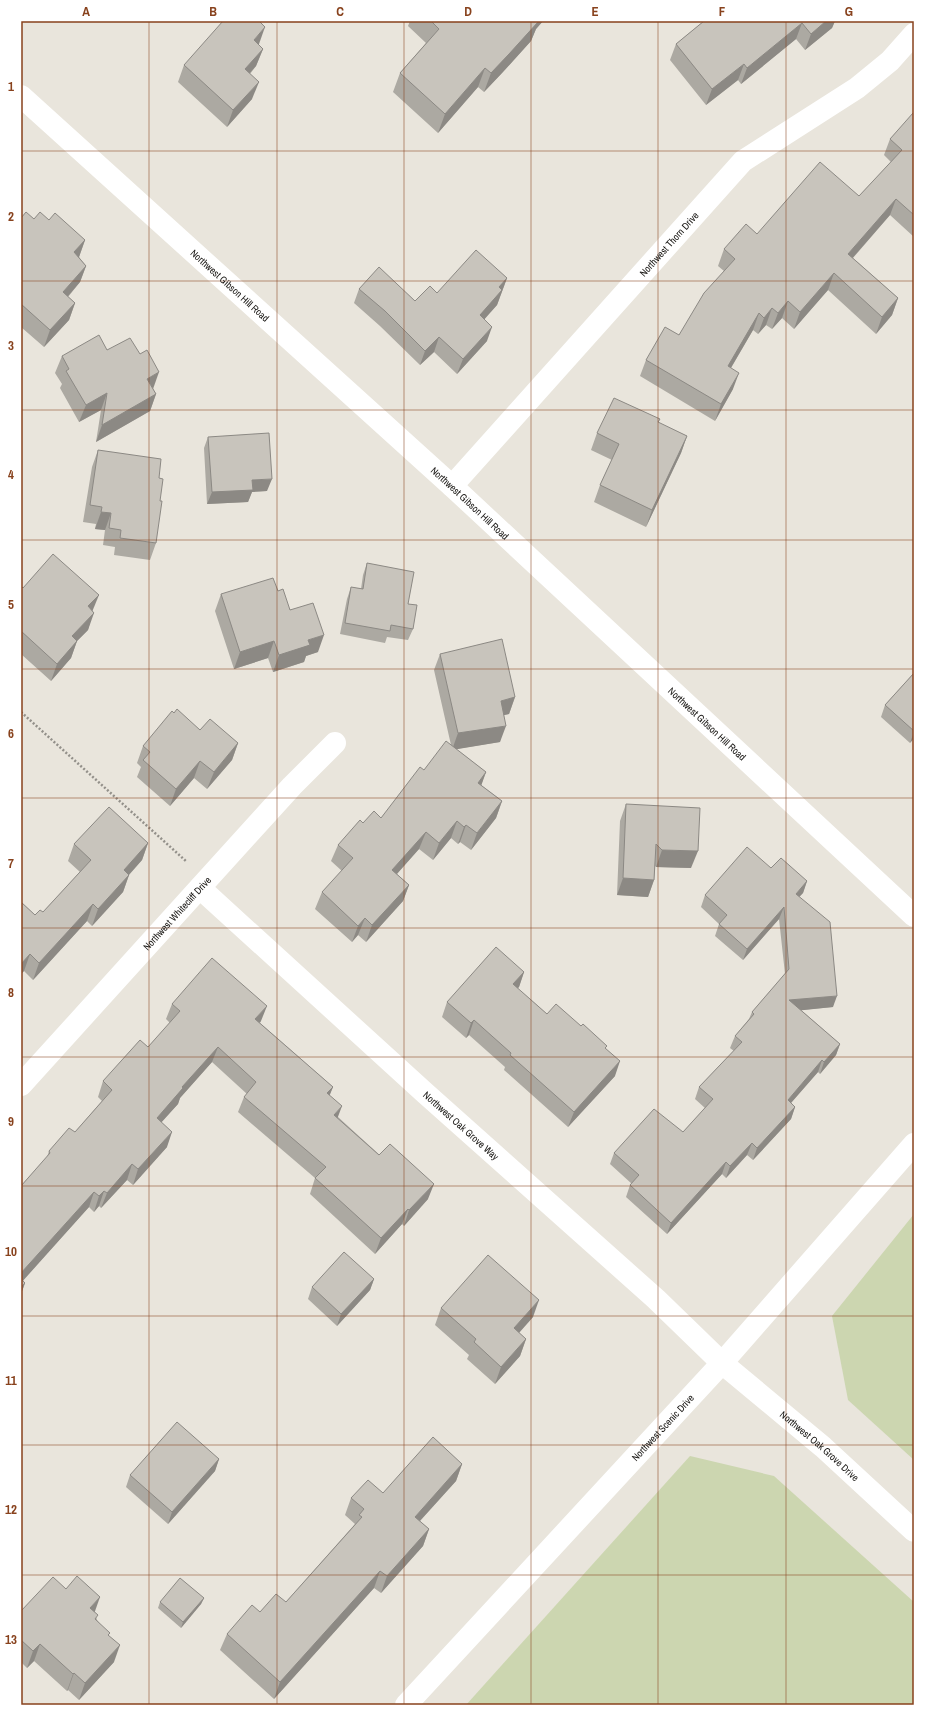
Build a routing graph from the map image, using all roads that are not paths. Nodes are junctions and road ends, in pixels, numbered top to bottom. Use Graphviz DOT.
graph roads {
  1 [pos="914,34"];
  2 [pos="21,96"];
  3 [pos="452,486"];
  4 [pos="335,743"];
  5 [pos="204,884"];
  6 [pos="914,916"];
  7 [pos="21,1084"];
  8 [pos="914,1144"];
  9 [pos="722,1363"];
  10 [pos="914,1531"];
  11 [pos="406,1705"];
  1 -- 3 [label="street, Northwest Thorn Drive"];
  2 -- 3 [label="street, Northwest Gibson Hill Road"];
  3 -- 6 [label="street, Northwest Gibson Hill Road"];
  4 -- 5 [label="street, Northwest Whitecliff Drive"];
  5 -- 7 [label="street, Northwest Whitecliff Drive"];
  5 -- 9 [label="street, Northwest Oak Grove Way"];
  8 -- 9 [label="street, Northwest Scenic Drive"];
  9 -- 10 [label="street, Northwest Oak Grove Drive"];
  9 -- 11 [label="street, Northwest Scenic Drive"];
}
